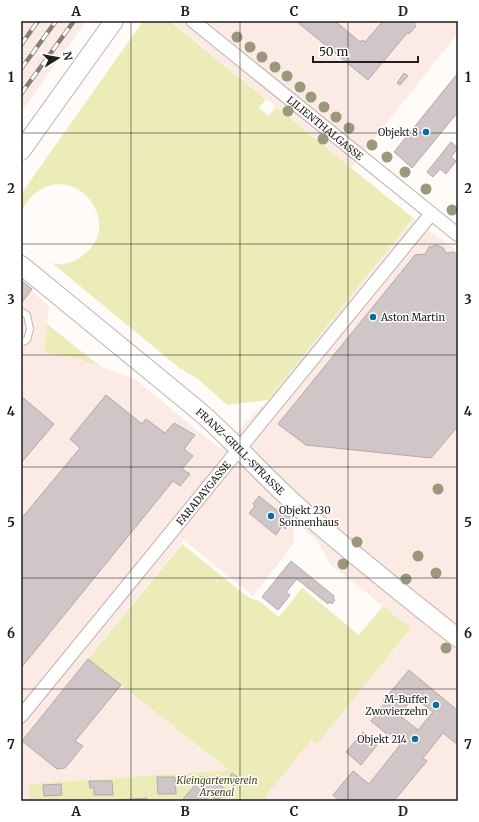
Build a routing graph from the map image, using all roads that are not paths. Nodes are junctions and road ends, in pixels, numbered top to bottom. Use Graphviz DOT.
graph roads {
  1 [pos="114,21"];
  2 [pos="193,21"];
  3 [pos="21,151"];
  4 [pos="431,214"];
  5 [pos="458,235"];
  6 [pos="21,265"];
  7 [pos="21,311"];
  8 [pos="21,343"];
  9 [pos="239,450"];
  10 [pos="458,638"];
  11 [pos="21,716"];
  1 -- 3 [label="street"];
  2 -- 4 [label="street, LILIENTHALGASSE"];
  4 -- 5 [label="street, LILIENTHALGASSE"];
  4 -- 9 [label="street, FARADAYGASSE"];
  6 -- 9 [label="street, FRANZ-GRILL-STRASSE"];
  7 -- 8 [label="lane"];
  9 -- 10 [label="street, FRANZ-GRILL-STRASSE"];
  9 -- 11 [label="street, FARADAYGASSE"];
}
